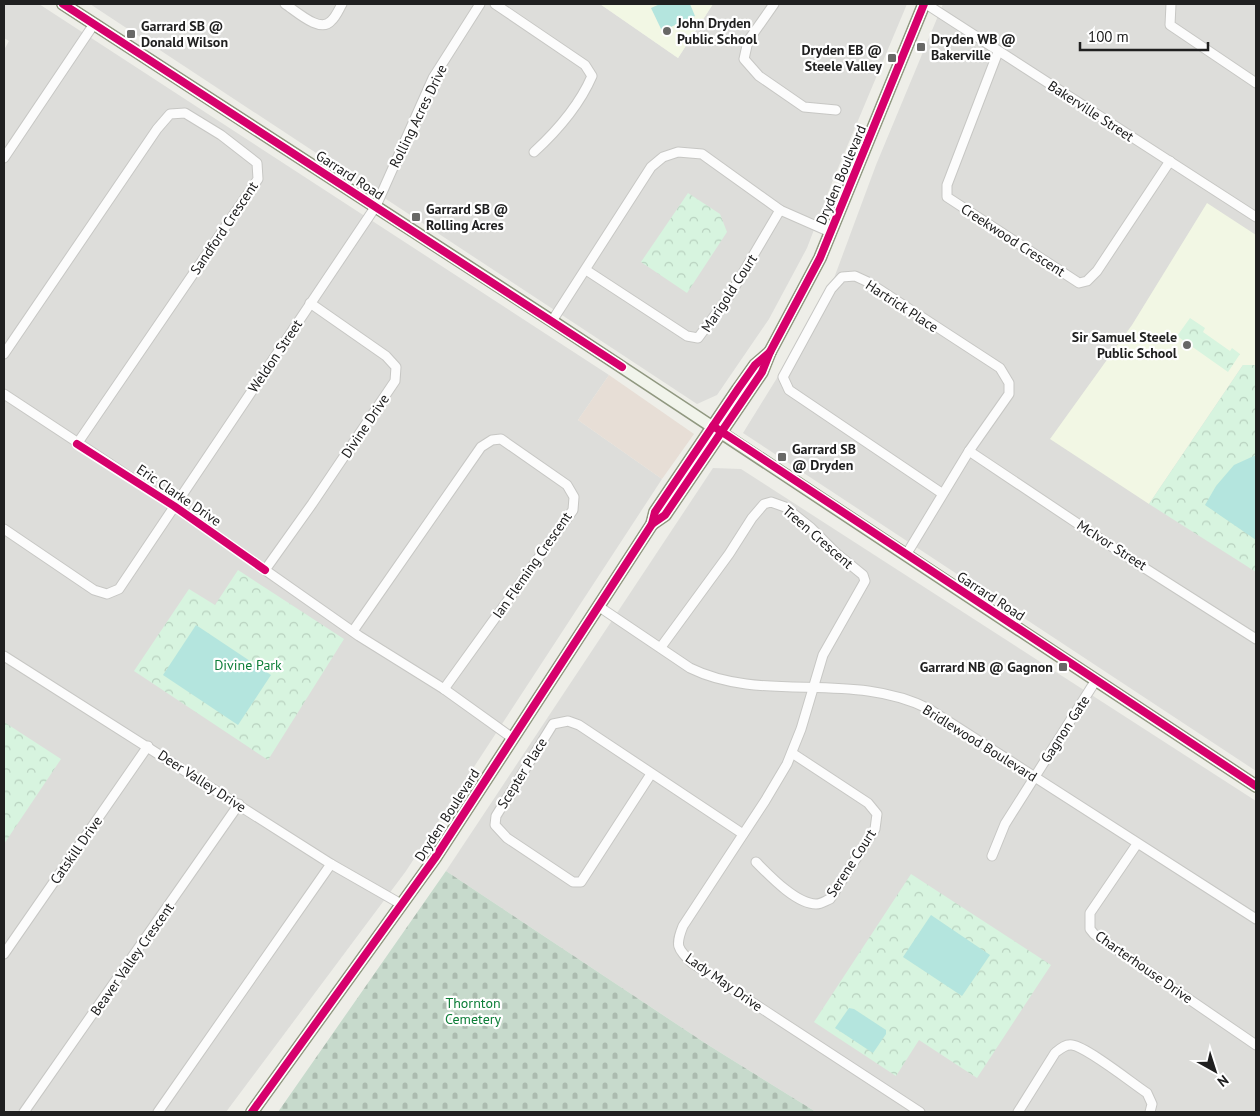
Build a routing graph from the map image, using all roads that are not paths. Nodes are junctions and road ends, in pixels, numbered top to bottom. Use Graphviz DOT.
graph roads {
  1 [pos="64,4"];
  2 [pos="285,4"];
  3 [pos="342,4"];
  4 [pos="480,4"];
  5 [pos="495,4"];
  6 [pos="774,4"];
  7 [pos="925,4"];
  8 [pos="1171,4"];
  9 [pos="94,24"];
  10 [pos="998,52"];
  11 [pos="1256,83"];
  12 [pos="836,110"];
  13 [pos="534,152"];
  14 [pos="4,158"];
  15 [pos="1170,161"];
  16 [pos="376,206"];
  17 [pos="780,210"];
  18 [pos="1256,217"];
  19 [pos="830,232"];
  20 [pos="586,270"];
  21 [pos="310,303"];
  22 [pos="552,321"];
  23 [pos="4,354"];
  24 [pos="4,394"];
  25 [pos="717,429"];
  26 [pos="78,444"];
  27 [pos="968,451"];
  28 [pos="943,494"];
  29 [pos="174,506"];
  30 [pos="4,528"];
  31 [pos="906,555"];
  32 [pos="264,570"];
  33 [pos="598,606"];
  34 [pos="353,631"];
  35 [pos="1256,638"];
  36 [pos="662,647"];
  37 [pos="4,656"];
  38 [pos="1096,680"];
  39 [pos="813,686"];
  40 [pos="444,690"];
  41 [pos="511,737"];
  42 [pos="148,746"];
  43 [pos="792,753"];
  44 [pos="651,774"];
  45 [pos="1034,777"];
  46 [pos="1255,784"];
  47 [pos="239,804"];
  48 [pos="743,834"];
  49 [pos="1137,844"];
  50 [pos="992,856"];
  51 [pos="756,862"];
  52 [pos="331,864"];
  53 [pos="401,904"];
  54 [pos="1256,919"];
  55 [pos="4,954"];
  56 [pos="1256,1045"];
  57 [pos="24,1112"];
  58 [pos="158,1112"];
  59 [pos="252,1112"];
  60 [pos="920,1112"];
  61 [pos="1018,1112"];
  62 [pos="1150,1112"];
  1 -- 9 [label="street, Garrard Road"];
  2 -- 3 [label="street"];
  4 -- 16 [label="street, Rolling Acres Drive"];
  5 -- 13 [label="street"];
  6 -- 12 [label="street"];
  7 -- 10 [label="street, Bakerville Street"];
  7 -- 19 [label="street, Dryden Boulevard"];
  8 -- 11 [label="street"];
  9 -- 14 [label="street"];
  9 -- 16 [label="street, Garrard Road"];
  10 -- 15 [label="street, Bakerville Street"];
  10 -- 15 [label="street, Creekwood Crescent"];
  15 -- 18 [label="street, Bakerville Street"];
  16 -- 21 [label="street, Weldon Street"];
  16 -- 22 [label="street, Garrard Road"];
  17 -- 19 [label="street"];
  17 -- 20 [label="street"];
  17 -- 20 [label="street, Marigold Court"];
  19 -- 25 [label="street, Dryden Boulevard"];
  20 -- 22 [label="street"];
  21 -- 29 [label="street, Weldon Street"];
  21 -- 32 [label="street, Divine Drive"];
  22 -- 25 [label="street, Garrard Road"];
  23 -- 26 [label="street, Sandford Crescent"];
  24 -- 26 [label="street, Eric Clarke Drive"];
  25 -- 31 [label="street, Garrard Road"];
  25 -- 33 [label="street, Dryden Boulevard"];
  26 -- 29 [label="street, Eric Clarke Drive"];
  27 -- 28 [label="street, Hartrick Place"];
  27 -- 28 [label="street, Hartrick Place"];
  27 -- 35 [label="street, McIvor Street"];
  28 -- 31 [label="street, Hartrick Place"];
  29 -- 30 [label="street, Weldon Street"];
  29 -- 32 [label="street, Eric Clarke Drive"];
  31 -- 38 [label="street, Garrard Road"];
  32 -- 34 [label="street, Eric Clarke Drive"];
  33 -- 36 [label="street, Bridlewood Boulevard"];
  33 -- 41 [label="street, Dryden Boulevard"];
  34 -- 40 [label="street, Eric Clarke Drive"];
  34 -- 40 [label="street, Ian Fleming Crescent"];
  36 -- 39 [label="street, Bridlewood Boulevard"];
  36 -- 39 [label="street, Treen Crescent"];
  37 -- 42 [label="street, Deer Valley Drive"];
  38 -- 45 [label="street, Gagnon Gate"];
  38 -- 46 [label="street, Garrard Road"];
  39 -- 43 [label="street, Lady May Drive"];
  39 -- 45 [label="street, Bridlewood Boulevard"];
  40 -- 41 [label="street, Eric Clarke Drive"];
  41 -- 53 [label="street, Dryden Boulevard"];
  42 -- 47 [label="street, Deer Valley Drive"];
  42 -- 55 [label="street, Catskill Drive"];
  43 -- 48 [label="street, Lady May Drive"];
  43 -- 51 [label="street, Serene Court"];
  44 -- 44 [label="street, Scepter Place"];
  44 -- 48 [label="street, Scepter Place"];
  45 -- 49 [label="street, Bridlewood Boulevard"];
  45 -- 50 [label="street, Gagnon Gate"];
  47 -- 52 [label="street, Deer Valley Drive"];
  47 -- 57 [label="street, Beaver Valley Crescent"];
  48 -- 60 [label="street, Lady May Drive"];
  49 -- 54 [label="street, Bridlewood Boulevard"];
  49 -- 56 [label="street, Charterhouse Drive"];
  52 -- 53 [label="street, Deer Valley Drive"];
  52 -- 58 [label="street"];
  53 -- 59 [label="street, Dryden Boulevard"];
  61 -- 62 [label="street"];
}
